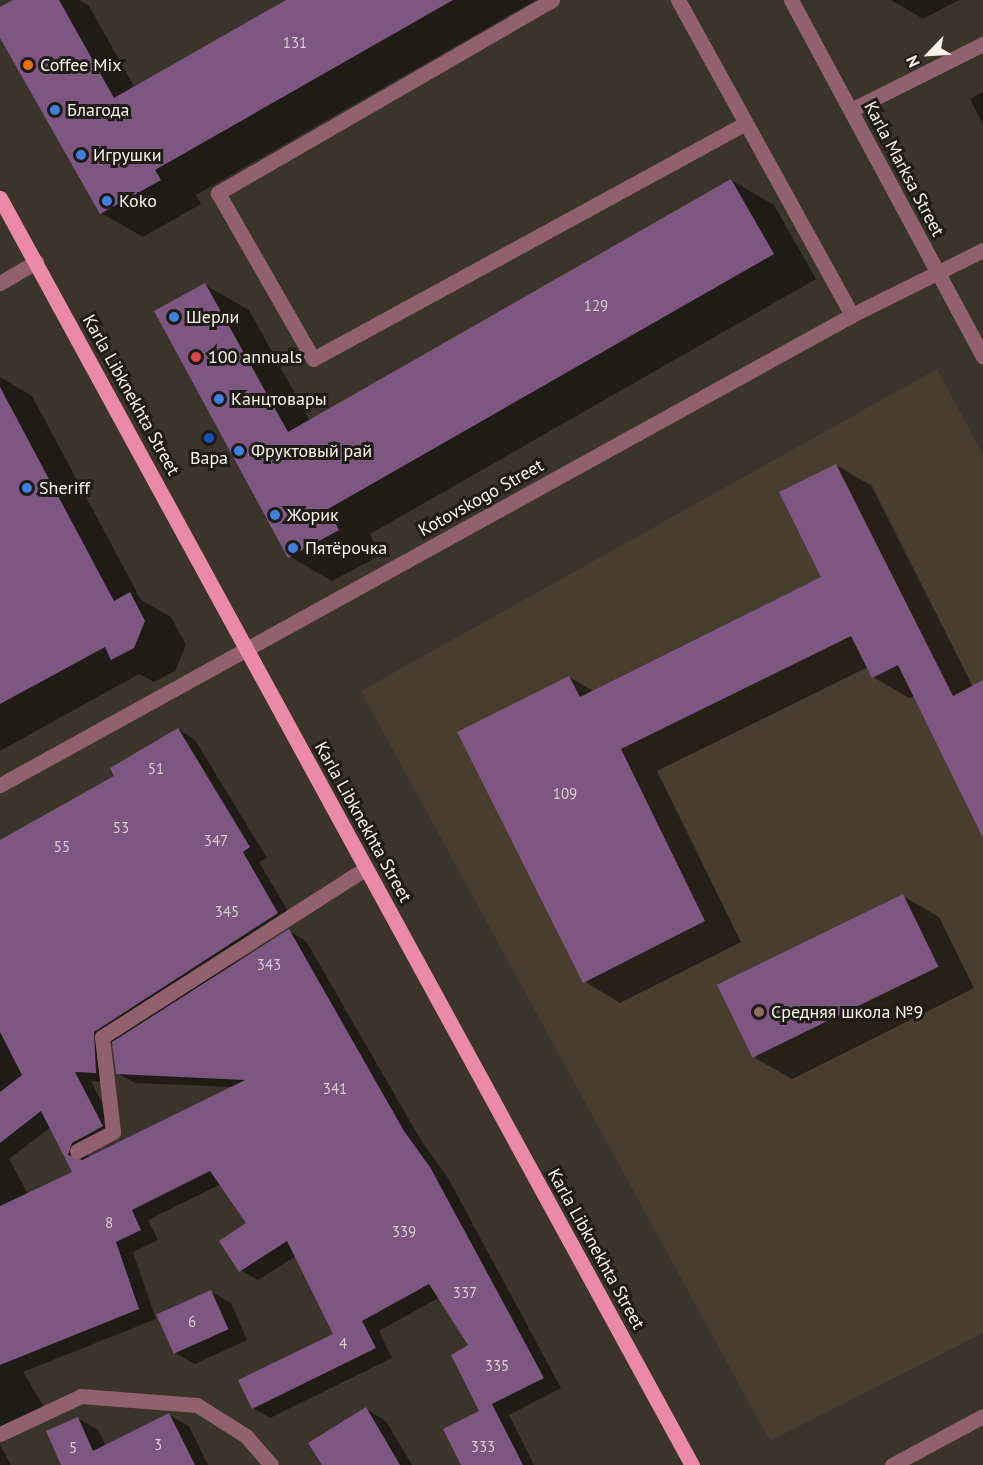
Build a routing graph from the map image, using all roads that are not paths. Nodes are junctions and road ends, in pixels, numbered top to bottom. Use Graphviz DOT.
graph roads {
  1 [pos="552,0"];
  2 [pos="678,0"];
  3 [pos="791,0"];
  4 [pos="983,44"];
  5 [pos="851,110"];
  6 [pos="745,123"];
  7 [pos="0,198"];
  8 [pos="983,250"];
  9 [pos="36,262"];
  10 [pos="939,273"];
  11 [pos="0,283"];
  12 [pos="852,315"];
  13 [pos="983,357"];
  14 [pos="247,649"];
  15 [pos="0,786"];
  16 [pos="366,868"];
  17 [pos="77,1151"];
  18 [pos="983,1416"];
  19 [pos="0,1434"];
  20 [pos="272,1465"];
  21 [pos="692,1465"];
  22 [pos="892,1465"];
  1 -- 6 [label="street"];
  2 -- 6 [label="street"];
  3 -- 5 [label="street, Karla Marksa Street"];
  4 -- 5 [label="street"];
  5 -- 10 [label="street, Karla Marksa Street"];
  6 -- 12 [label="street"];
  7 -- 9 [label="main road, Karla Libknekhta Street"];
  8 -- 10 [label="street, Kotovskogo Street"];
  9 -- 11 [label="street"];
  9 -- 14 [label="main road, Karla Libknekhta Street"];
  10 -- 12 [label="street, Kotovskogo Street"];
  10 -- 13 [label="street, Karla Marksa Street"];
  12 -- 14 [label="street, Kotovskogo Street"];
  14 -- 15 [label="street, Kotovskogo Street"];
  14 -- 16 [label="main road, Karla Libknekhta Street"];
  16 -- 17 [label="street"];
  16 -- 21 [label="main road, Karla Libknekhta Street"];
  18 -- 22 [label="street"];
  19 -- 20 [label="street"];
}
